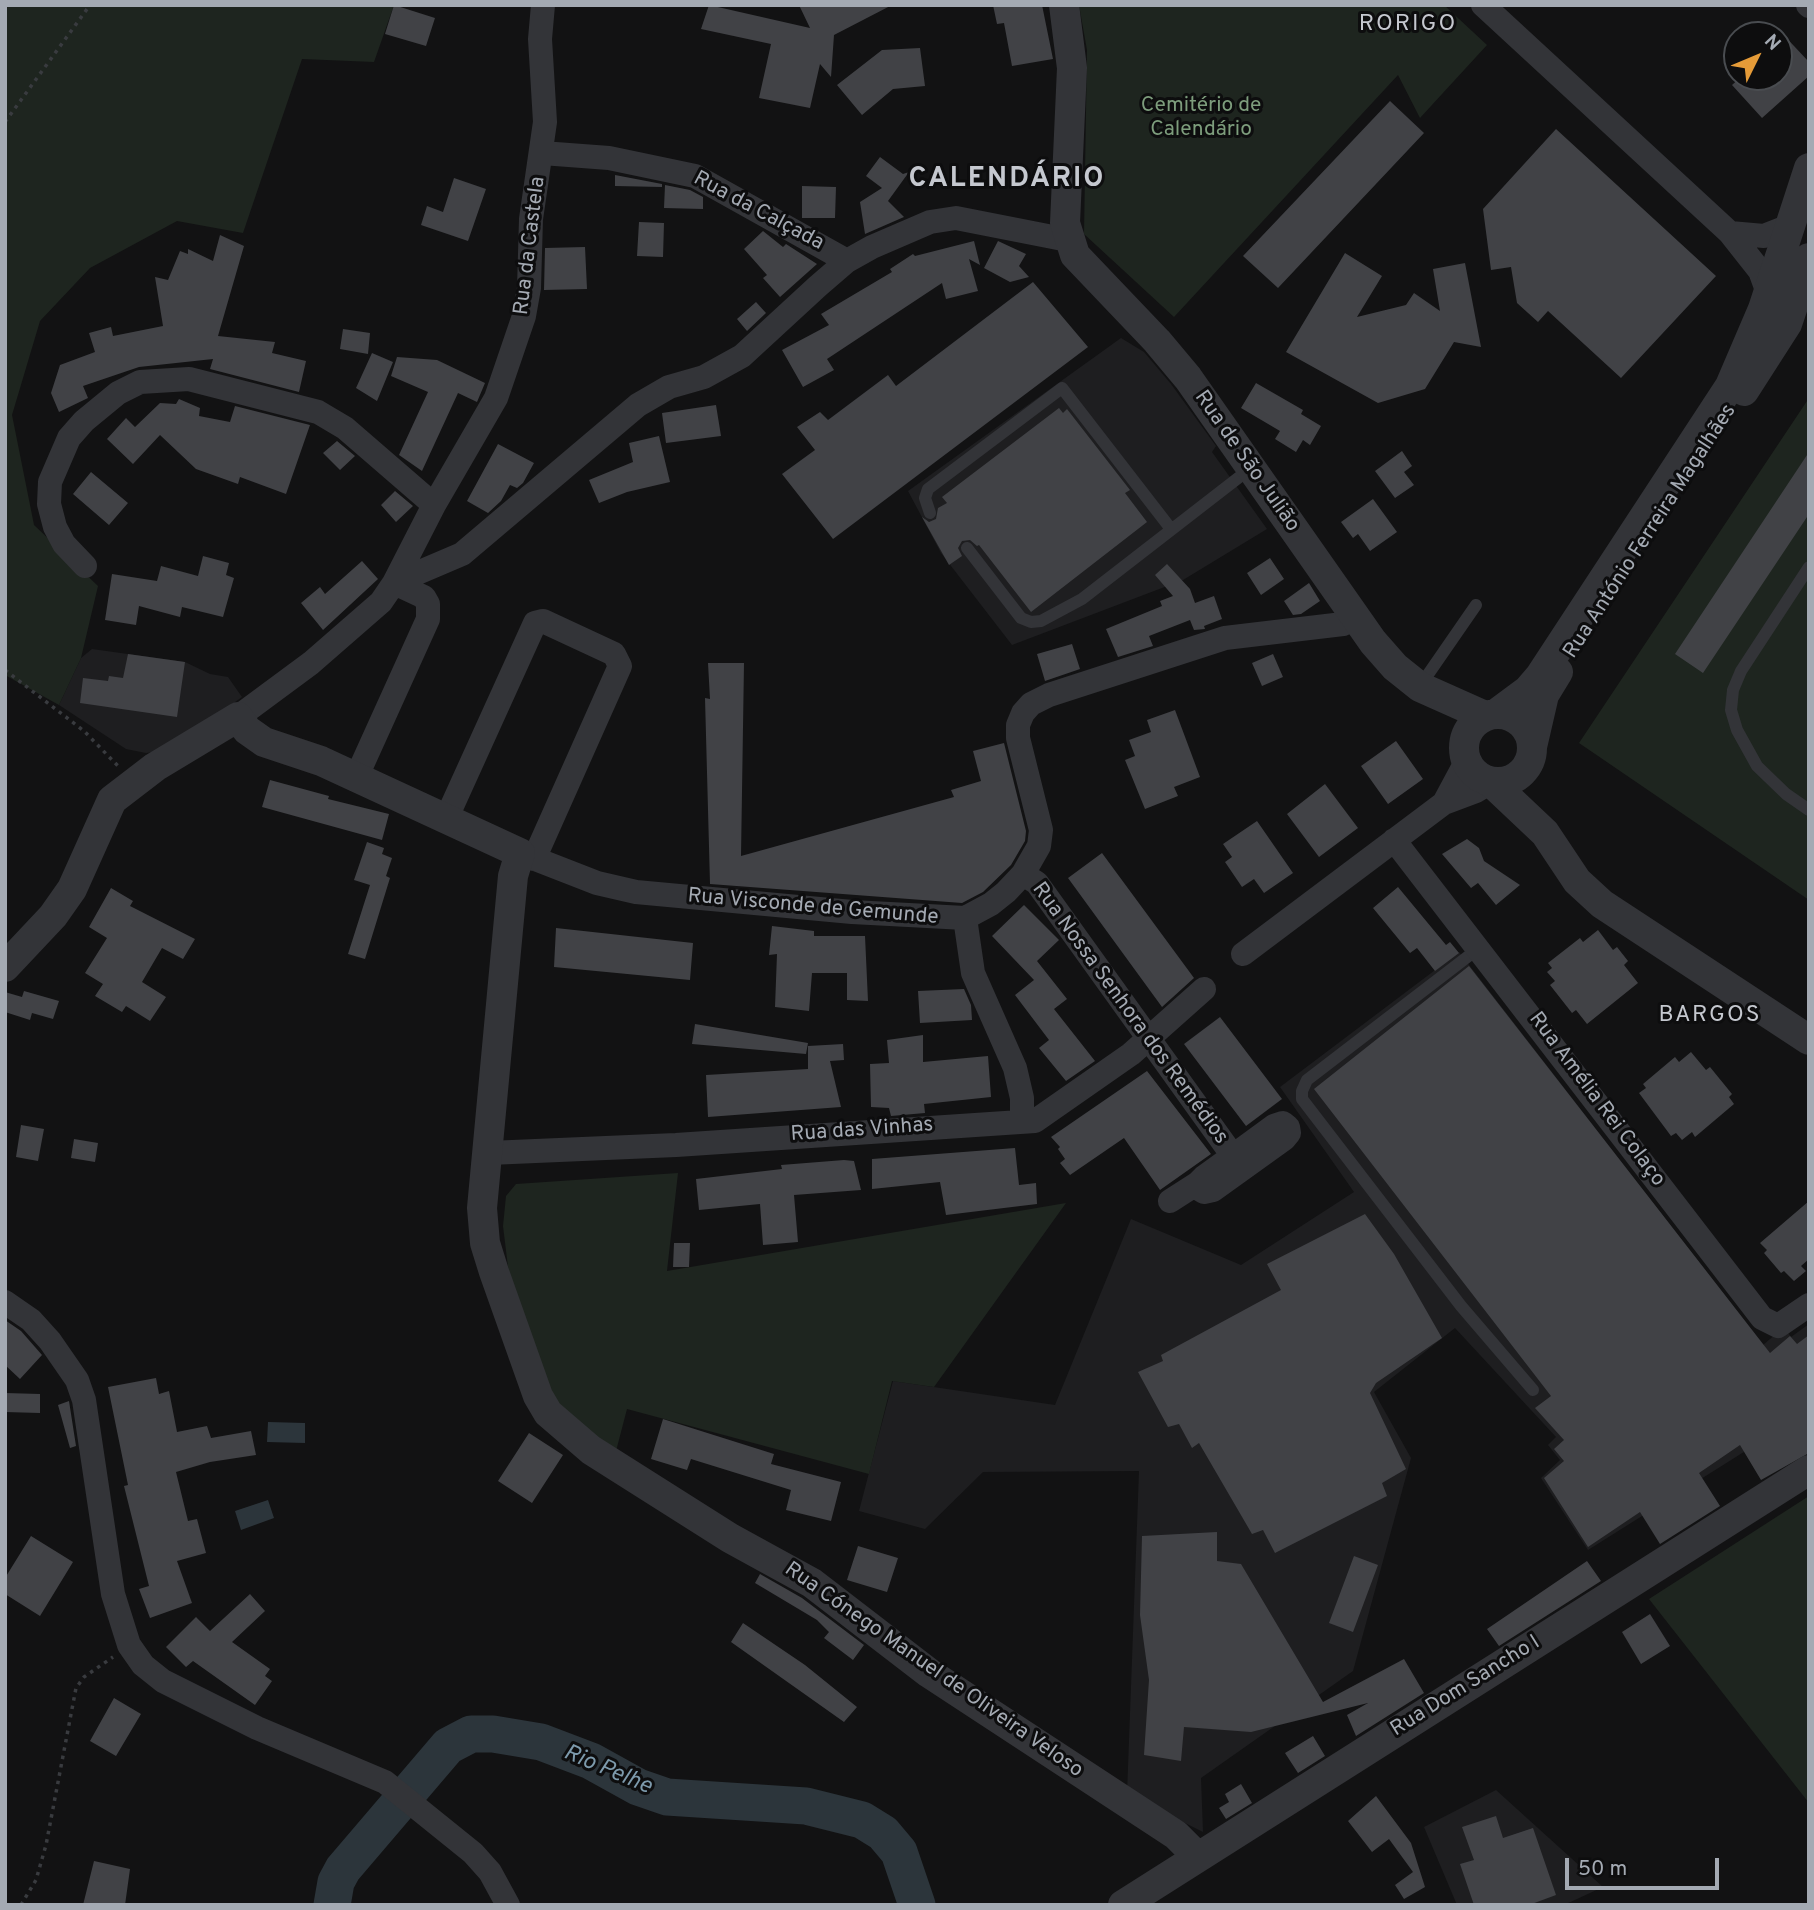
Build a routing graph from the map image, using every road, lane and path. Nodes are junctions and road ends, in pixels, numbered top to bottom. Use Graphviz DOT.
graph roads {
  1 [pos="90,5"];
  2 [pos="543,5"];
  3 [pos="1064,5"];
  4 [pos="1483,5"];
  5 [pos="5,122"];
  6 [pos="542,153"];
  7 [pos="1809,168"];
  8 [pos="1798,211"];
  9 [pos="1730,233"];
  10 [pos="1068,240"];
  11 [pos="1809,258"];
  12 [pos="847,261"];
  13 [pos="1773,309"];
  14 [pos="1251,468"];
  15 [pos="434,505"];
  16 [pos="930,513"];
  17 [pos="1171,529"];
  18 [pos="967,548"];
  19 [pos="85,566"];
  20 [pos="1809,567"];
  21 [pos="394,583"];
  22 [pos="1476,605"];
  23 [pos="1354,619"];
  24 [pos="5,670"];
  25 [pos="1420,687"];
  26 [pos="1491,715"];
  27 [pos="238,717"];
  28 [pos="1532,752"];
  29 [pos="1465,756"];
  30 [pos="356,778"];
  31 [pos="1491,782"];
  32 [pos="131,783"];
  33 [pos="1444,803"];
  34 [pos="1809,810"];
  35 [pos="447,817"];
  36 [pos="1545,834"];
  37 [pos="1394,840"];
  38 [pos="527,856"];
  39 [pos="1023,874"];
  40 [pos="965,918"];
  41 [pos="1479,948"];
  42 [pos="1243,954"];
  43 [pos="5,967"];
  44 [pos="1204,989"];
  45 [pos="1149,1036"];
  46 [pos="1809,1040"];
  47 [pos="1022,1120"];
  48 [pos="489,1153"];
  49 [pos="1233,1156"];
  50 [pos="1198,1183"];
  51 [pos="1170,1201"];
  52 [pos="5,1302"];
  53 [pos="1809,1305"];
  54 [pos="1533,1390"];
  55 [pos="1809,1470"];
  56 [pos="129,1645"];
  57 [pos="1198,1857"];
  58 [pos="21,1905"];
  59 [pos="508,1905"];
  60 [pos="1123,1905"];
  1 -- 5 [label="path"];
  2 -- 6 [label="street, Rua da Castela"];
  3 -- 10 [label="street"];
  4 -- 9 [label="street"];
  6 -- 12 [label="street, Rua da Calçada"];
  6 -- 15 [label="street, Rua da Castela"];
  7 -- 8 [label="street, Rua António Ferreira Magalhães"];
  8 -- 9 [label="street"];
  8 -- 13 [label="street, Rua António Ferreira Magalhães"];
  9 -- 13 [label="street"];
  10 -- 12 [label="street"];
  10 -- 14 [label="street, Rua de São Julião"];
  11 -- 13 [label="street, Rua António Ferreira Magalhães"];
  12 -- 21 [label="street"];
  13 -- 26 [label="street, Rua António Ferreira Magalhães"];
  13 -- 28 [label="street, Rua António Ferreira Magalhães"];
  14 -- 17 [label="lane"];
  14 -- 23 [label="street, Rua de São Julião"];
  15 -- 19 [label="street"];
  15 -- 21 [label="street, Rua da Castela"];
  16 -- 17 [label="lane"];
  17 -- 18 [label="lane"];
  20 -- 34 [label="lane"];
  21 -- 27 [label="street"];
  21 -- 30 [label="street"];
  22 -- 25 [label="lane"];
  23 -- 25 [label="street, Rua de São Julião"];
  23 -- 39 [label="street, Rua Visconde de Gemunde"];
  24 -- 32 [label="path"];
  25 -- 26 [label="street, Rua de São Julião"];
  25 -- 29 [label="street, Rua de São Julião"];
  26 -- 28 [label="street"];
  26 -- 29 [label="street"];
  27 -- 30 [label="street, Rua Visconde de Gemunde"];
  27 -- 32 [label="street"];
  28 -- 31 [label="street"];
  28 -- 36 [label="street"];
  29 -- 31 [label="street"];
  29 -- 33 [label="street"];
  30 -- 35 [label="street, Rua Visconde de Gemunde"];
  31 -- 33 [label="street"];
  31 -- 36 [label="street"];
  32 -- 43 [label="street"];
  33 -- 37 [label="street"];
  35 -- 38 [label="street, Rua Visconde de Gemunde"];
  35 -- 38 [label="street"];
  36 -- 46 [label="street"];
  37 -- 41 [label="street, Rua Amélia Rei Colaço"];
  37 -- 42 [label="street"];
  38 -- 40 [label="street, Rua Visconde de Gemunde"];
  38 -- 48 [label="street, Rua Cónego Manuel de Oliveira Veloso"];
  39 -- 40 [label="street, Rua Visconde de Gemunde"];
  39 -- 45 [label="street, Rua Nossa Senhora dos Remédios"];
  40 -- 47 [label="street"];
  41 -- 53 [label="street, Rua Amélia Rei Colaço"];
  41 -- 54 [label="lane"];
  44 -- 45 [label="street, Rua das Vinhas"];
  45 -- 47 [label="street, Rua das Vinhas"];
  45 -- 49 [label="street, Rua Nossa Senhora dos Remédios"];
  47 -- 48 [label="street, Rua das Vinhas"];
  48 -- 57 [label="street, Rua Cónego Manuel de Oliveira Veloso"];
  49 -- 50 [label="street, Rua Nossa Senhora dos Remédios"];
  49 -- 50 [label="street, Rua Nossa Senhora dos Remédios"];
  50 -- 51 [label="street, Rua Nossa Senhora dos Remédios"];
  52 -- 56 [label="street"];
  55 -- 57 [label="street, Rua Dom Sancho I"];
  56 -- 58 [label="path"];
  56 -- 59 [label="street"];
  57 -- 60 [label="street, Rua Dom Sancho I"];
}
